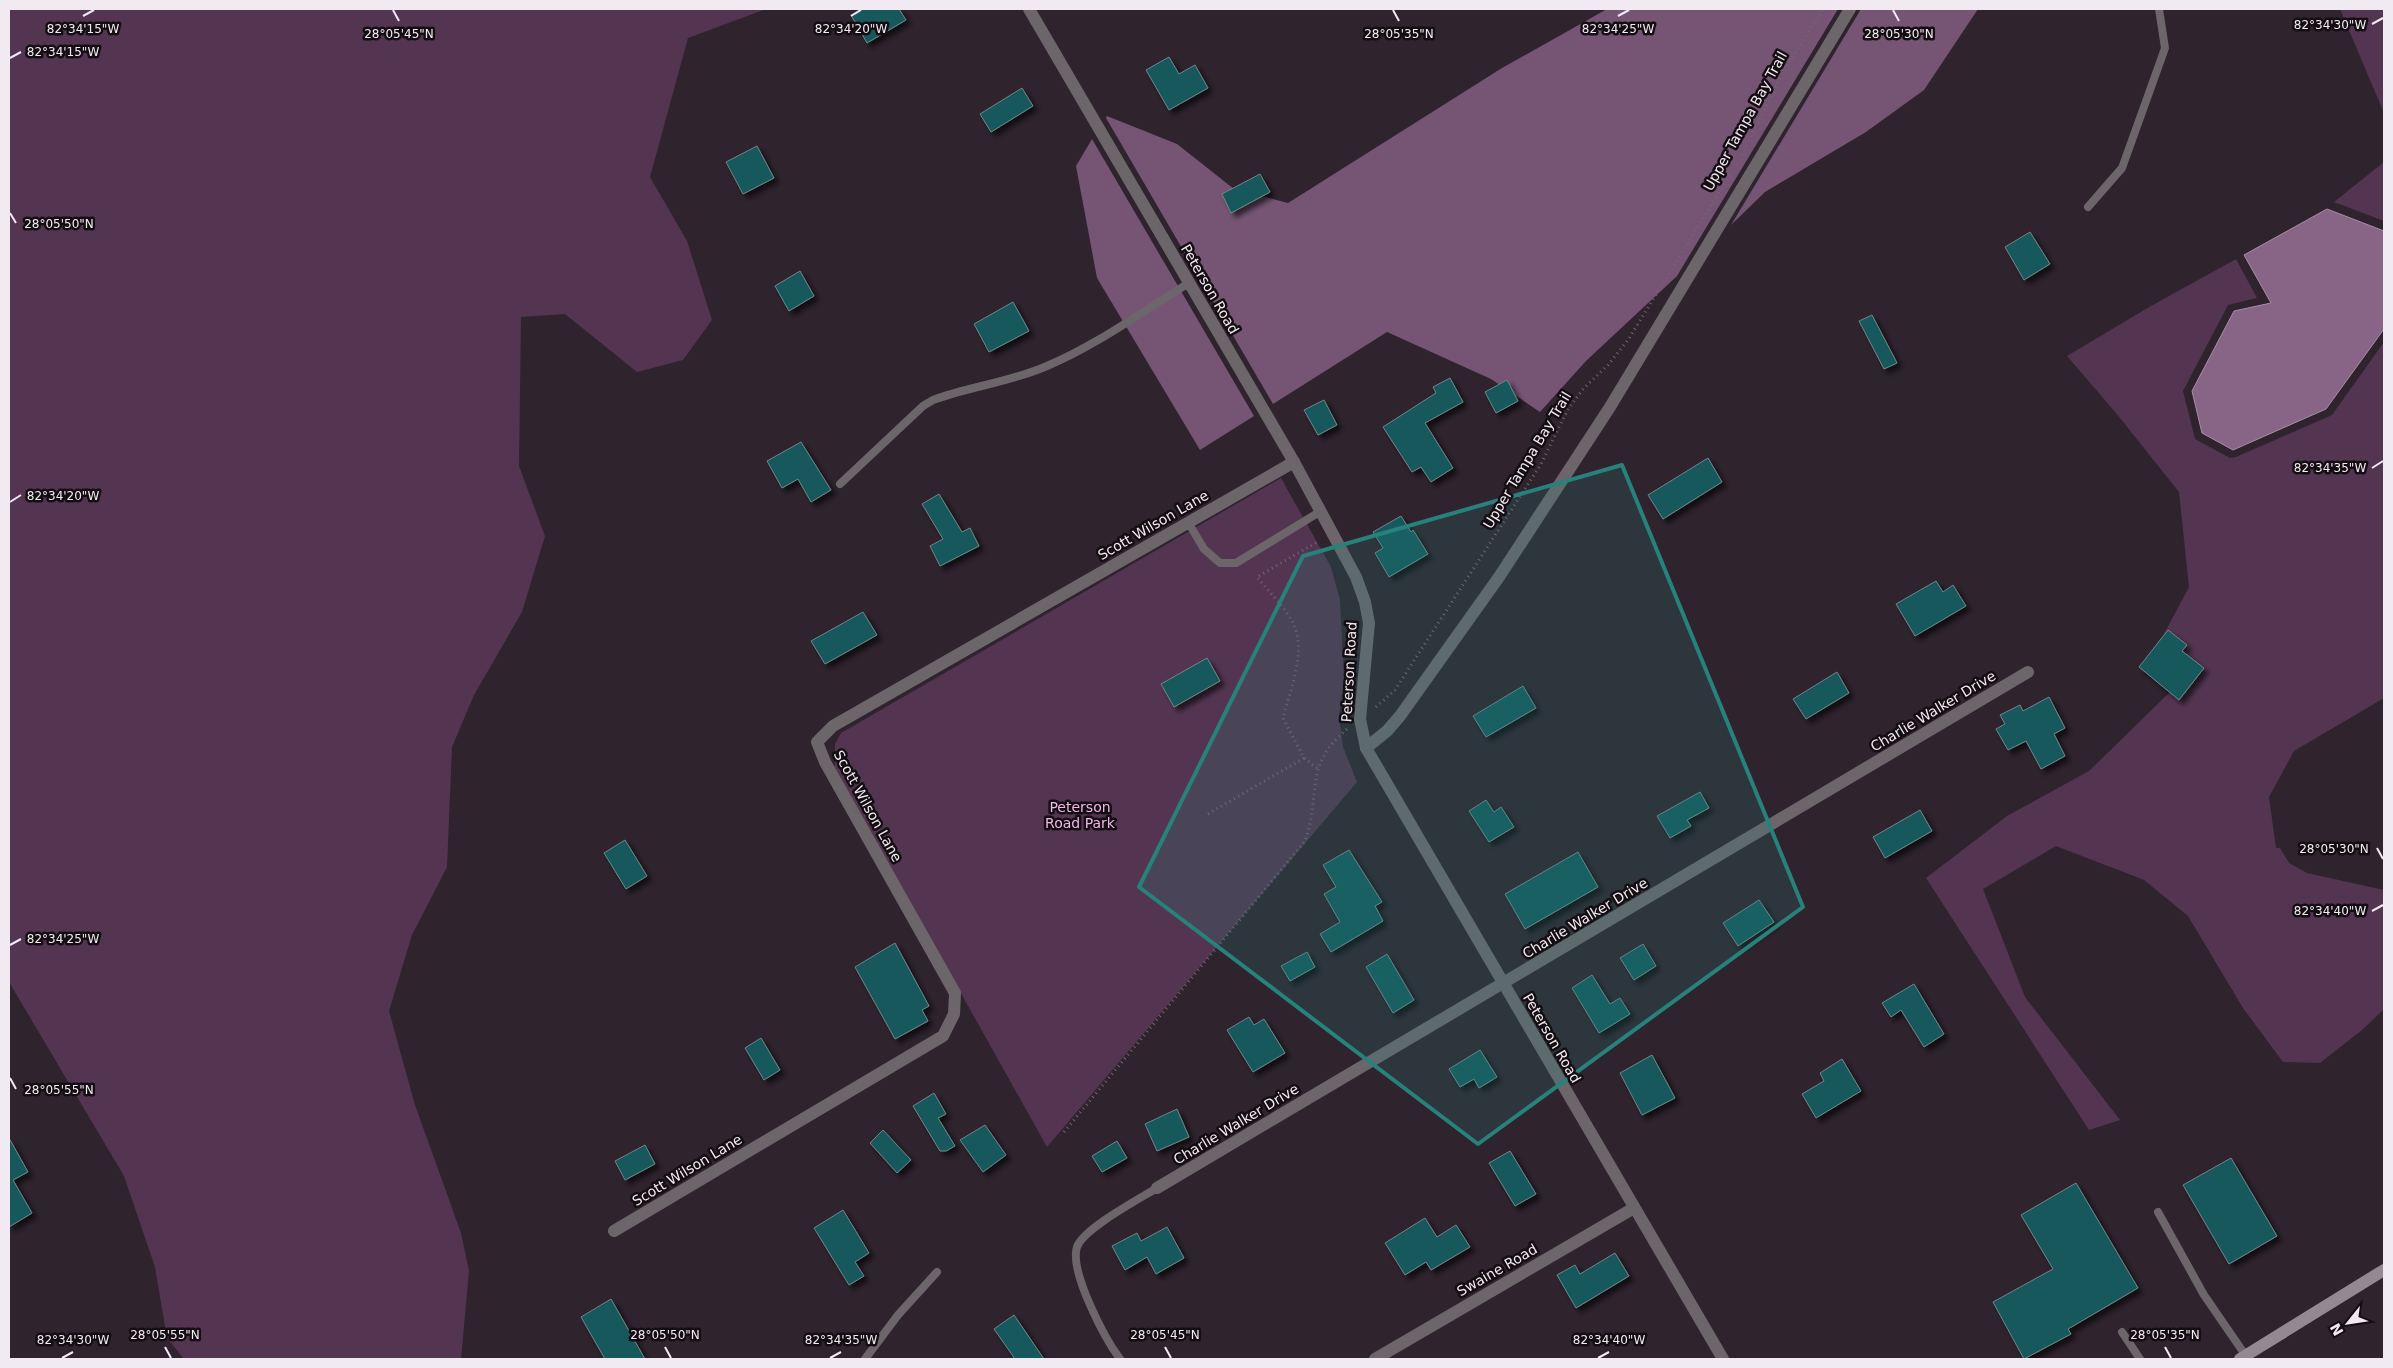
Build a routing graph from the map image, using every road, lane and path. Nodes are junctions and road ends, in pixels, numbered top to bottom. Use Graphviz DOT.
graph roads {
  1 [pos="1029,9"];
  2 [pos="1823,9"];
  3 [pos="1850,9"];
  4 [pos="2159,9"];
  5 [pos="1738,161"];
  6 [pos="1733,169"];
  7 [pos="2088,207"];
  8 [pos="1189,283"];
  9 [pos="1294,462"];
  10 [pos="840,484"];
  11 [pos="1321,510"];
  12 [pos="1188,522"];
  13 [pos="1319,541"];
  14 [pos="2028,672"];
  15 [pos="1360,719"];
  16 [pos="1366,748"];
  17 [pos="1304,758"];
  18 [pos="1317,768"];
  19 [pos="1208,814"];
  20 [pos="1503,984"];
  21 [pos="1064,1132"];
  22 [pos="1156,1188"];
  23 [pos="1634,1208"];
  24 [pos="2158,1212"];
  25 [pos="614,1231"];
  26 [pos="2384,1270"];
  27 [pos="937,1272"];
  28 [pos="2122,1332"];
  29 [pos="2243,1358"];
  30 [pos="865,1359"];
  31 [pos="1120,1359"];
  32 [pos="1375,1359"];
  33 [pos="1723,1359"];
  34 [pos="2140,1359"];
  1 -- 8 [label="street, Peterson Road"];
  2 -- 5 [label="path, Upper Tampa Bay Trail"];
  3 -- 16 [label="street"];
  4 -- 7 [label="lane"];
  6 -- 15 [label="path, Upper Tampa Bay Trail"];
  8 -- 9 [label="street, Peterson Road"];
  8 -- 10 [label="lane"];
  9 -- 11 [label="street, Peterson Road"];
  9 -- 12 [label="street, Scott Wilson Lane"];
  11 -- 12 [label="lane"];
  11 -- 15 [label="street, Peterson Road"];
  12 -- 25 [label="street, Scott Wilson Lane"];
  13 -- 17 [label="path"];
  14 -- 20 [label="street, Charlie Walker Drive"];
  15 -- 16 [label="street, Peterson Road"];
  15 -- 18 [label="path, Upper Tampa Bay Trail"];
  16 -- 20 [label="street, Peterson Road"];
  17 -- 18 [label="path"];
  17 -- 19 [label="path"];
  18 -- 21 [label="path, Upper Tampa Bay Trail"];
  20 -- 22 [label="street, Charlie Walker Drive"];
  20 -- 23 [label="street, Peterson Road"];
  22 -- 31 [label="lane"];
  23 -- 32 [label="street, Swaine Road"];
  23 -- 33 [label="street, Peterson Road"];
  24 -- 29 [label="lane"];
  26 -- 29 [label="main road"];
  27 -- 30 [label="lane"];
  28 -- 34 [label="lane"];
}
